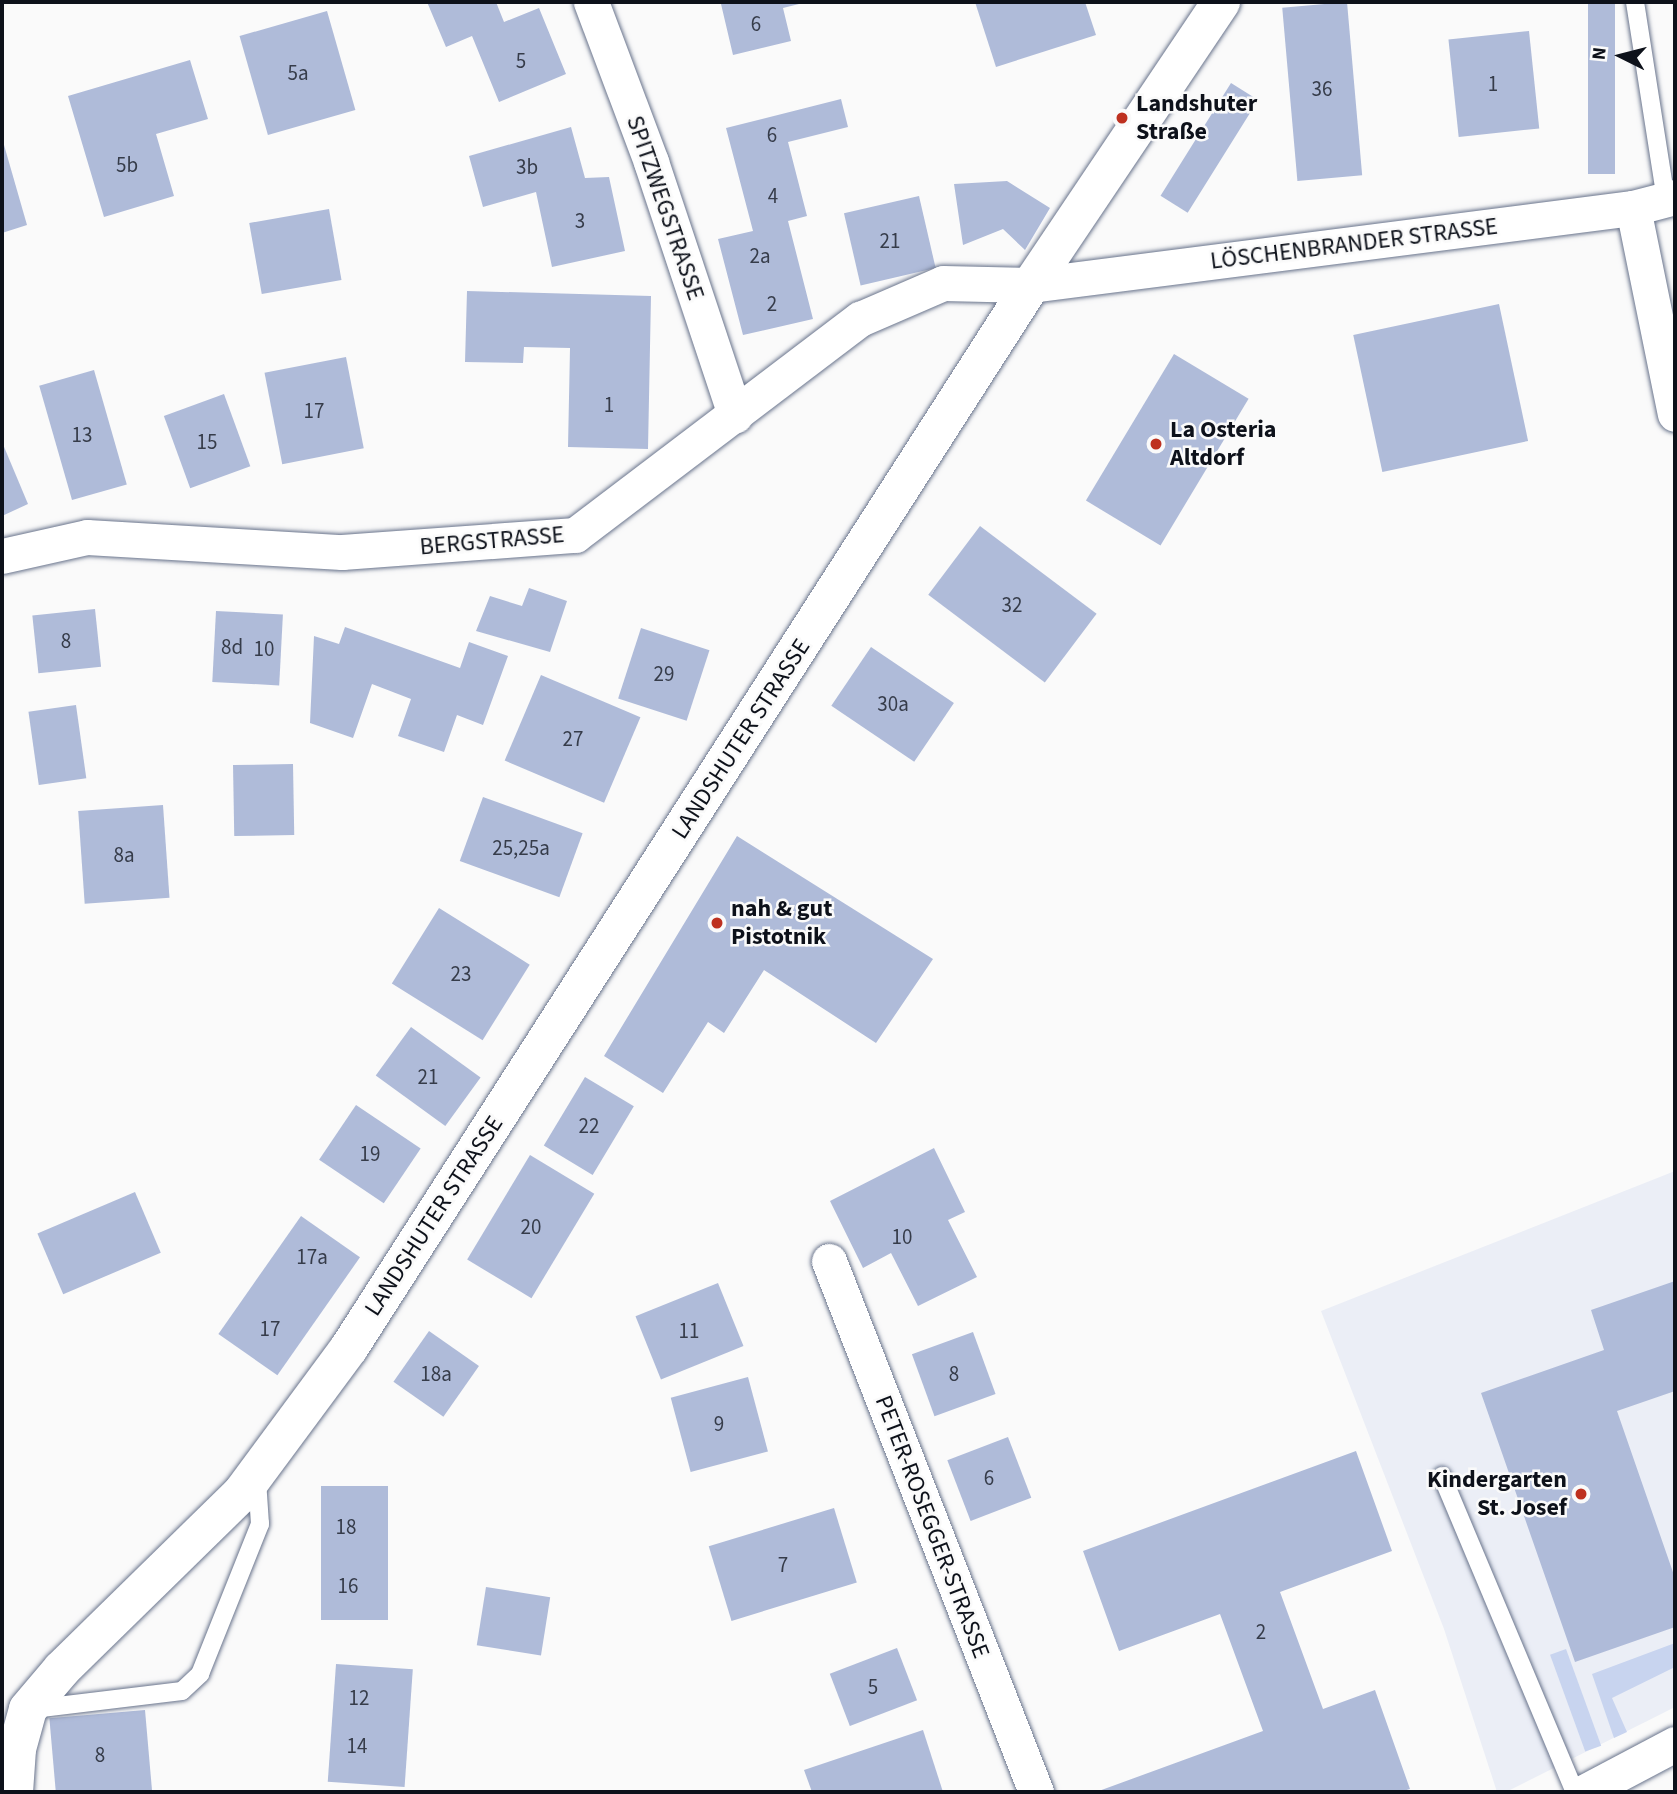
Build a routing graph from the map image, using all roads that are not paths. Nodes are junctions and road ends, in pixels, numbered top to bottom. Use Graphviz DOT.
graph roads {
  1 [pos="591,2"];
  2 [pos="1221,2"];
  3 [pos="1635,2"];
  4 [pos="1658,201"];
  5 [pos="1031,285"];
  6 [pos="1675,414"];
  7 [pos="735,415"];
  8 [pos="2,556"];
  9 [pos="829,1261"];
  10 [pos="257,1473"];
  11 [pos="1443,1476"];
  12 [pos="28,1709"];
  13 [pos="1675,1744"];
  14 [pos="15,1792"];
  15 [pos="1036,1792"];
  16 [pos="1576,1792"];
  17 [pos="1584,1792"];
  1 -- 7 [label="street, SPITZWEGSTRASSE"];
  2 -- 5 [label="street, LANDSHUTER STRASSE"];
  3 -- 4 [label="lane"];
  4 -- 5 [label="street, LÖSCHENBRANDER STRASSE"];
  4 -- 6 [label="street"];
  5 -- 7 [label="street, BERGSTRASSE"];
  5 -- 10 [label="street, LANDSHUTER STRASSE"];
  7 -- 8 [label="street, BERGSTRASSE"];
  9 -- 15 [label="street, PETER-ROSEGGER-STRASSE"];
  10 -- 12 [label="street, LANDSHUTER STRASSE"];
  10 -- 12 [label="lane"];
  11 -- 16 [label="lane"];
  12 -- 14 [label="street, LANDSHUTER STRASSE"];
  13 -- 17 [label="street"];
}
